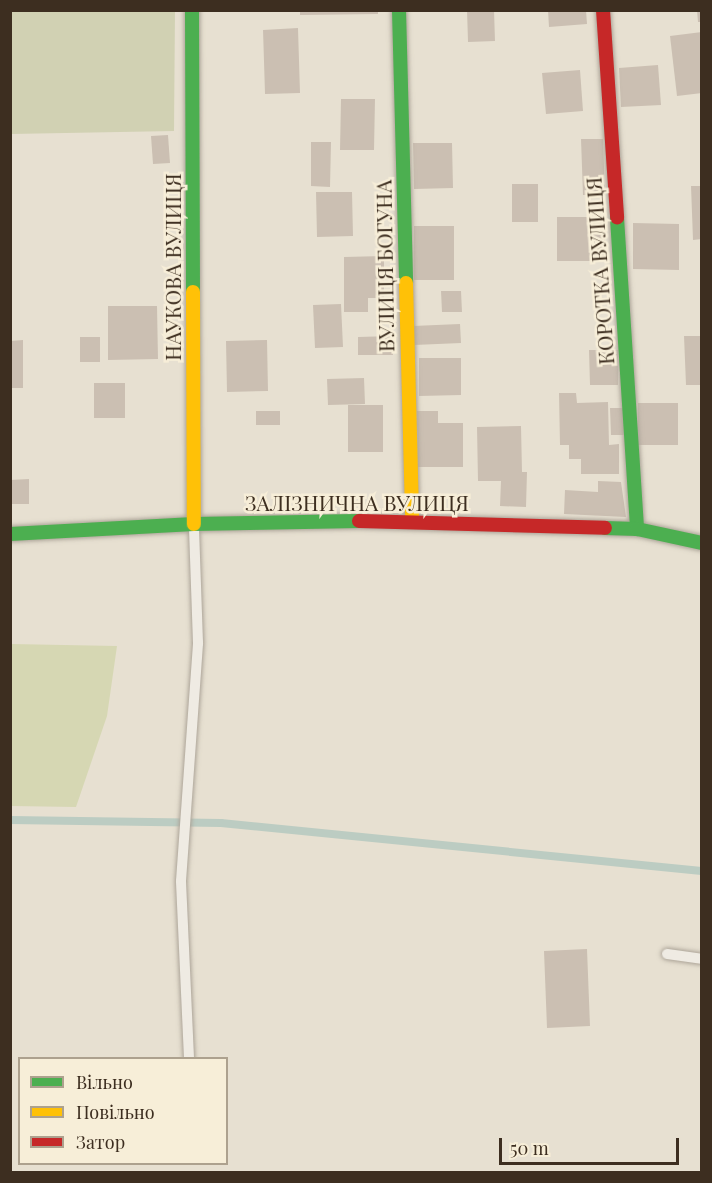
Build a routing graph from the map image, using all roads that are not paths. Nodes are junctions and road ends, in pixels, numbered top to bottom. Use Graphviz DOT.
graph roads {
  1 [pos="192,10"];
  2 [pos="399,10"];
  3 [pos="603,10"];
  4 [pos="412,520"];
  5 [pos="194,524"];
  6 [pos="637,529"];
  7 [pos="10,534"];
  8 [pos="702,543"];
  9 [pos="667,954"];
  10 [pos="702,959"];
  11 [pos="189,1057"];
  1 -- 5 [label="street, НАУКОВА ВУЛИЦЯ"];
  2 -- 4 [label="street, ВУЛИЦЯ БОГУНА"];
  3 -- 6 [label="street, КОРОТКА ВУЛИЦЯ"];
  4 -- 5 [label="street, ЗАЛІЗНИЧНА ВУЛИЦЯ"];
  4 -- 6 [label="street, ЗАЛІЗНИЧНА ВУЛИЦЯ"];
  5 -- 7 [label="street, ЗАЛІЗНИЧНА ВУЛИЦЯ"];
  5 -- 11 [label="lane"];
  6 -- 8 [label="street, ЗАЛІЗНИЧНА ВУЛИЦЯ"];
  9 -- 10 [label="lane"];
}
